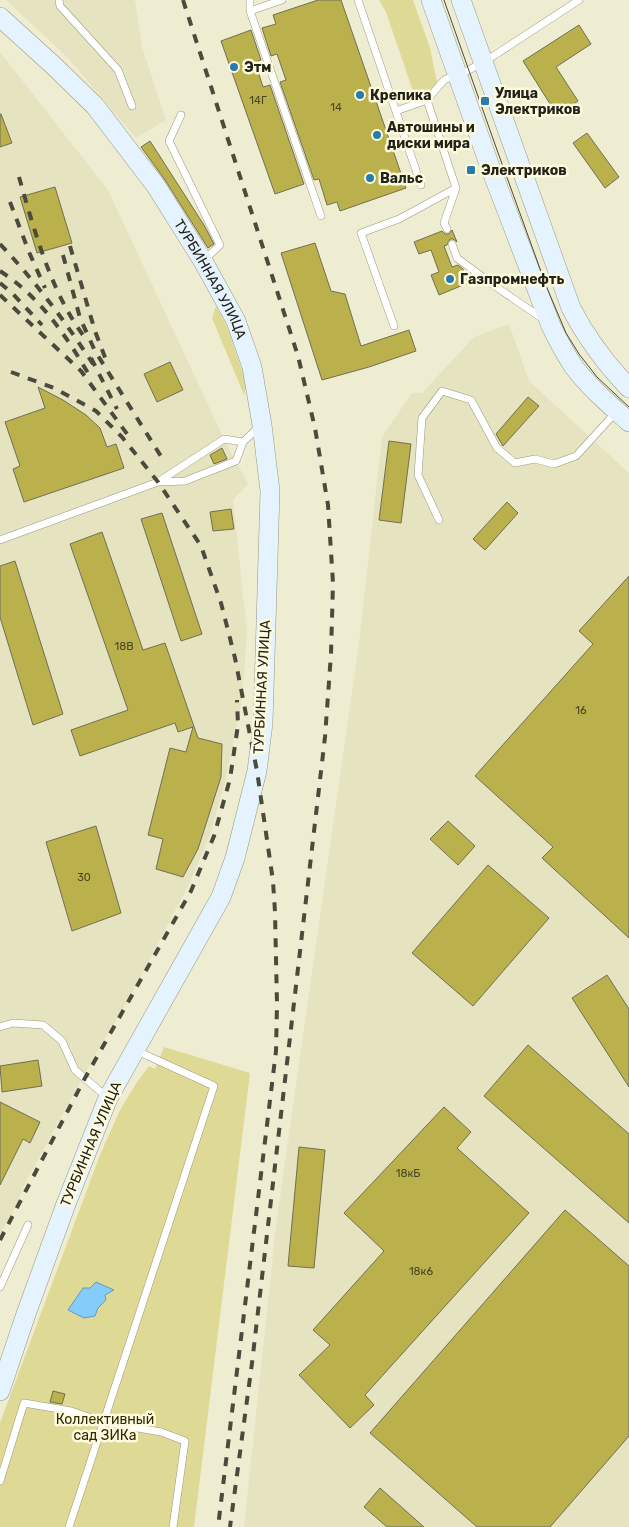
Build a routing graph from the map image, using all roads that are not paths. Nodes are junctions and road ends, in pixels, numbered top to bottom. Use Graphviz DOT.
graph roads {
  1 [pos="59,0"];
  2 [pos="250,0"];
  3 [pos="282,0"];
  4 [pos="358,0"];
  5 [pos="431,0"];
  6 [pos="461,0"];
  7 [pos="579,0"];
  8 [pos="250,11"];
  9 [pos="0,17"];
  10 [pos="472,68"];
  11 [pos="427,100"];
  12 [pos="132,106"];
  13 [pos="396,111"];
  14 [pos="181,115"];
  15 [pos="421,185"];
  16 [pos="456,188"];
  17 [pos="321,216"];
  18 [pos="447,229"];
  19 [pos="452,244"];
  20 [pos="203,261"];
  21 [pos="394,326"];
  22 [pos="552,326"];
  23 [pos="629,388"];
  24 [pos="623,416"];
  25 [pos="262,424"];
  26 [pos="243,442"];
  27 [pos="158,482"];
  28 [pos="439,520"];
  29 [pos="0,540"];
  30 [pos="0,1027"];
  31 [pos="134,1049"];
  32 [pos="108,1098"];
  33 [pos="28,1225"];
  34 [pos="0,1287"];
  35 [pos="1,1384"];
  36 [pos="103,1422"];
  37 [pos="0,1480"];
  38 [pos="69,1527"];
  39 [pos="173,1527"];
  1 -- 12 [label="lane"];
  2 -- 8 [label="lane"];
  3 -- 8 [label="lane"];
  4 -- 13 [label="lane"];
  5 -- 10 [label="main road"];
  6 -- 10 [label="main road"];
  7 -- 10 [label="lane"];
  8 -- 17 [label="lane"];
  9 -- 20 [label="main road, ТУРБИННАЯ УЛИЦА"];
  10 -- 11 [label="lane"];
  10 -- 22 [label="main road"];
  10 -- 23 [label="main road"];
  11 -- 13 [label="lane"];
  11 -- 16 [label="lane"];
  13 -- 15 [label="lane"];
  14 -- 20 [label="lane"];
  16 -- 18 [label="lane"];
  16 -- 21 [label="lane"];
  19 -- 22 [label="lane"];
  20 -- 25 [label="main road, ТУРБИННАЯ УЛИЦА"];
  22 -- 24 [label="main road"];
  24 -- 28 [label="lane"];
  25 -- 26 [label="lane"];
  25 -- 31 [label="main road, ТУРБИННАЯ УЛИЦА"];
  26 -- 27 [label="lane"];
  26 -- 27 [label="lane"];
  27 -- 29 [label="lane"];
  30 -- 32 [label="lane"];
  31 -- 32 [label="main road, ТУРБИННАЯ УЛИЦА"];
  31 -- 36 [label="lane"];
  32 -- 35 [label="main road, ТУРБИННАЯ УЛИЦА"];
  33 -- 34 [label="lane"];
  36 -- 37 [label="lane"];
  36 -- 38 [label="lane"];
  36 -- 39 [label="lane"];
}
